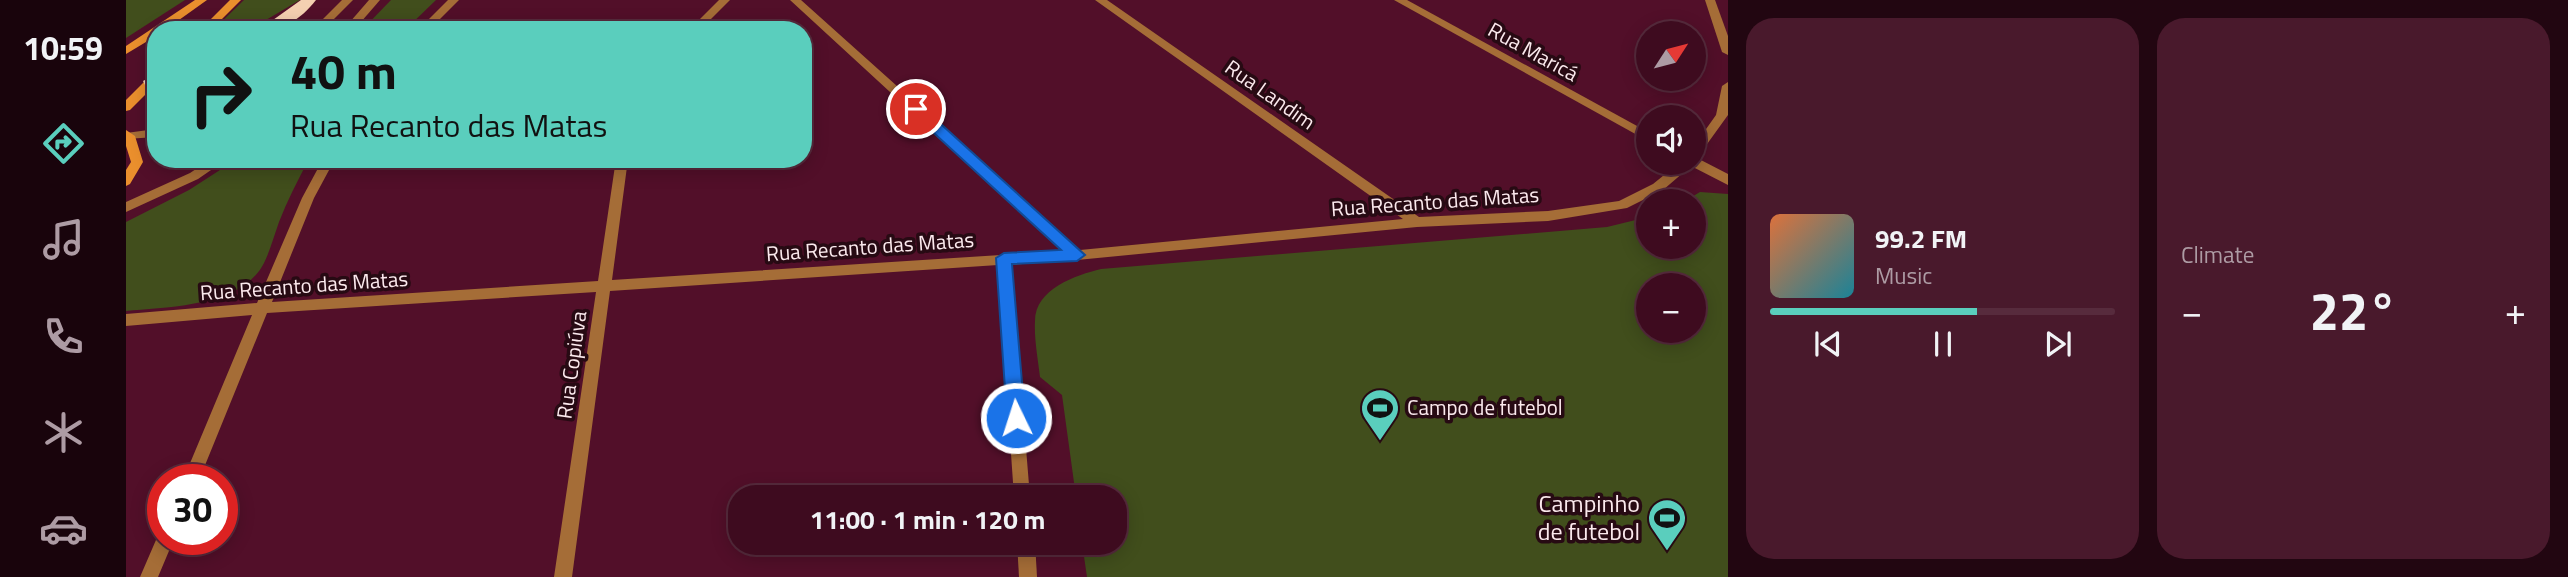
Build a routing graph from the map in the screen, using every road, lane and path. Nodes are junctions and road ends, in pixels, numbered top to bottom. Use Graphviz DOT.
graph roads {
  1 [pos="202,0"];
  2 [pos="236,0"];
  3 [pos="309,0"];
  4 [pos="348,0"];
  5 [pos="375,0"];
  6 [pos="454,0"];
  7 [pos="725,0"];
  8 [pos="795,0"];
  9 [pos="1100,0"];
  10 [pos="1399,0"];
  11 [pos="1710,0"];
  12 [pos="170,21"];
  13 [pos="214,21"];
  14 [pos="281,21"];
  15 [pos="326,21"];
  16 [pos="356,21"];
  17 [pos="432,21"];
  18 [pos="703,21"];
  19 [pos="147,37"];
  20 [pos="126,51"];
  21 [pos="1728,52"];
  22 [pos="147,86"];
  23 [pos="1728,86"];
  24 [pos="126,107"];
  25 [pos="1636,130"];
  26 [pos="147,134"];
  27 [pos="127,135"];
  28 [pos="1706,138"];
  29 [pos="206,168"];
  30 [pos="324,168"];
  31 [pos="621,168"];
  32 [pos="1706,168"];
  33 [pos="1672,175"];
  34 [pos="1728,180"];
  35 [pos="126,181"];
  36 [pos="126,207"];
  37 [pos="1417,222"];
  38 [pos="1077,255"];
  39 [pos="1004,258"];
  40 [pos="605,287"];
  41 [pos="263,309"];
  42 [pos="126,320"];
  43 [pos="198,464"];
  44 [pos="1021,485"];
  45 [pos="158,555"];
  46 [pos="1027,555"];
  47 [pos="149,577"];
  48 [pos="563,577"];
  49 [pos="1028,577"];
  1 -- 12 [label="main road"];
  2 -- 13 [label="main road"];
  3 -- 14 [label="highway"];
  4 -- 15 [label="street"];
  5 -- 16 [label="street"];
  6 -- 17 [label="street"];
  7 -- 18 [label="street"];
  8 -- 38 [label="street"];
  9 -- 37 [label="street, Rua Landim"];
  10 -- 25 [label="street, Rua Maricá"];
  11 -- 21 [label="street"];
  19 -- 20 [label="main road"];
  22 -- 24 [label="main road"];
  23 -- 28 [label="street"];
  26 -- 27 [label="street"];
  27 -- 35 [label="main road"];
  29 -- 36 [label="street"];
  30 -- 41 [label="street"];
  31 -- 40 [label="street, Rua Copiúva"];
  32 -- 34 [label="street"];
  33 -- 37 [label="street, Rua Recanto das Matas"];
  37 -- 38 [label="street, Rua Recanto das Matas"];
  38 -- 39 [label="street, Rua Recanto das Matas"];
  39 -- 40 [label="street, Rua Recanto das Matas"];
  39 -- 44 [label="street"];
  40 -- 41 [label="street, Rua Recanto das Matas"];
  40 -- 48 [label="street, Rua Copiúva"];
  41 -- 42 [label="street, Rua Recanto das Matas"];
  41 -- 43 [label="street"];
  45 -- 47 [label="street"];
  46 -- 49 [label="street"];
}
